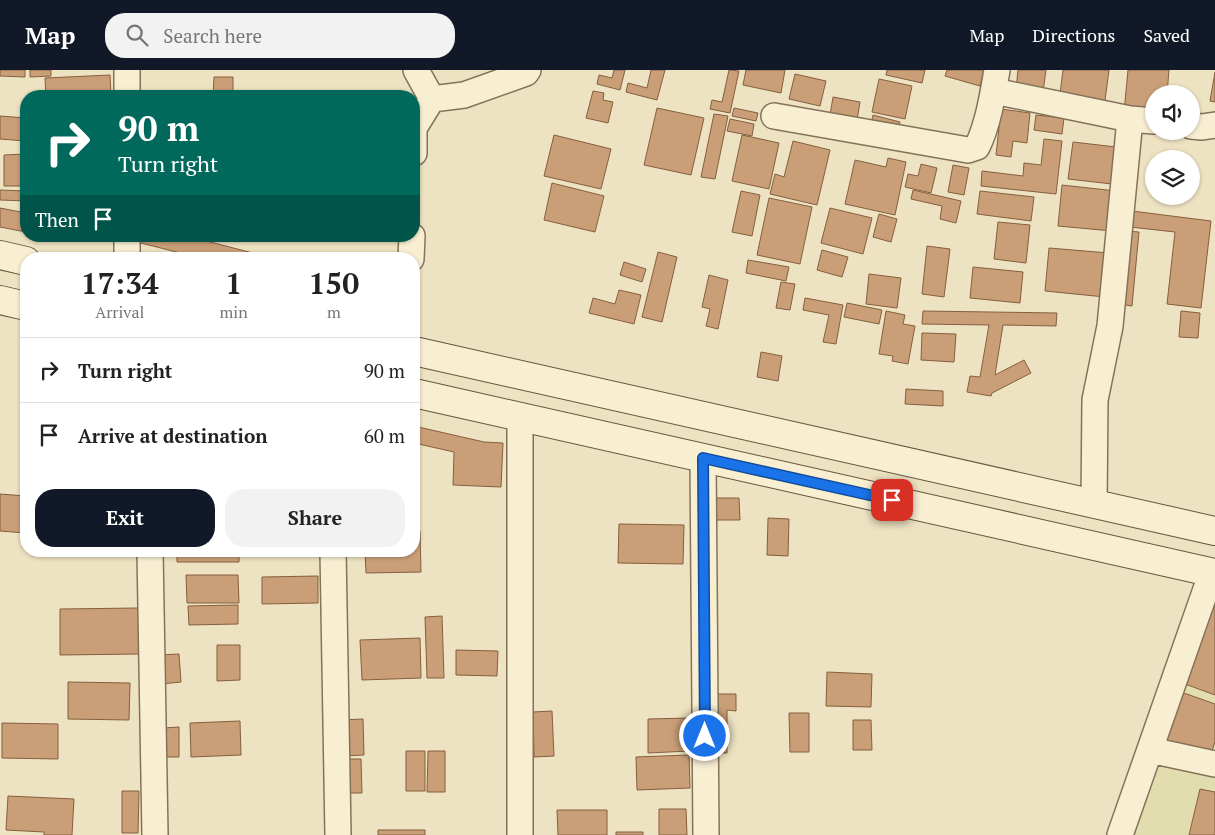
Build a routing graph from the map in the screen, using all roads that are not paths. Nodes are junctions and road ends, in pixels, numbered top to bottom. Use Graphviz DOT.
graph roads {
  1 [pos="127,70"];
  2 [pos="416,70"];
  3 [pos="528,70"];
  4 [pos="995,81"];
  5 [pos="127,90"];
  6 [pos="432,98"];
  7 [pos="774,116"];
  8 [pos="420,118"];
  9 [pos="1142,120"];
  10 [pos="1215,124"];
  11 [pos="1200,127"];
  12 [pos="0,255"];
  13 [pos="20,260"];
  14 [pos="0,300"];
  15 [pos="20,305"];
  16 [pos="420,352"];
  17 [pos="420,394"];
  18 [pos="520,417"];
  19 [pos="703,458"];
  20 [pos="1094,504"];
  21 [pos="1215,531"];
  22 [pos="150,557"];
  23 [pos="333,557"];
  24 [pos="1214,573"];
  25 [pos="1150,750"];
  26 [pos="1215,764"];
  27 [pos="155,835"];
  28 [pos="338,835"];
  29 [pos="520,835"];
  30 [pos="706,835"];
  31 [pos="1120,835"];
  1 -- 5 [label="street"];
  2 -- 6 [label="street"];
  3 -- 6 [label="street"];
  4 -- 7 [label="street"];
  4 -- 9 [label="street"];
  6 -- 8 [label="street"];
  9 -- 20 [label="street"];
  10 -- 11 [label="street"];
  12 -- 13 [label="street"];
  14 -- 15 [label="street"];
  16 -- 20 [label="street"];
  17 -- 18 [label="street"];
  18 -- 19 [label="street"];
  18 -- 29 [label="street"];
  19 -- 24 [label="street"];
  19 -- 30 [label="street"];
  20 -- 21 [label="street"];
  22 -- 27 [label="street"];
  23 -- 28 [label="street"];
  24 -- 25 [label="street"];
  25 -- 26 [label="street"];
  25 -- 31 [label="street"];
}
